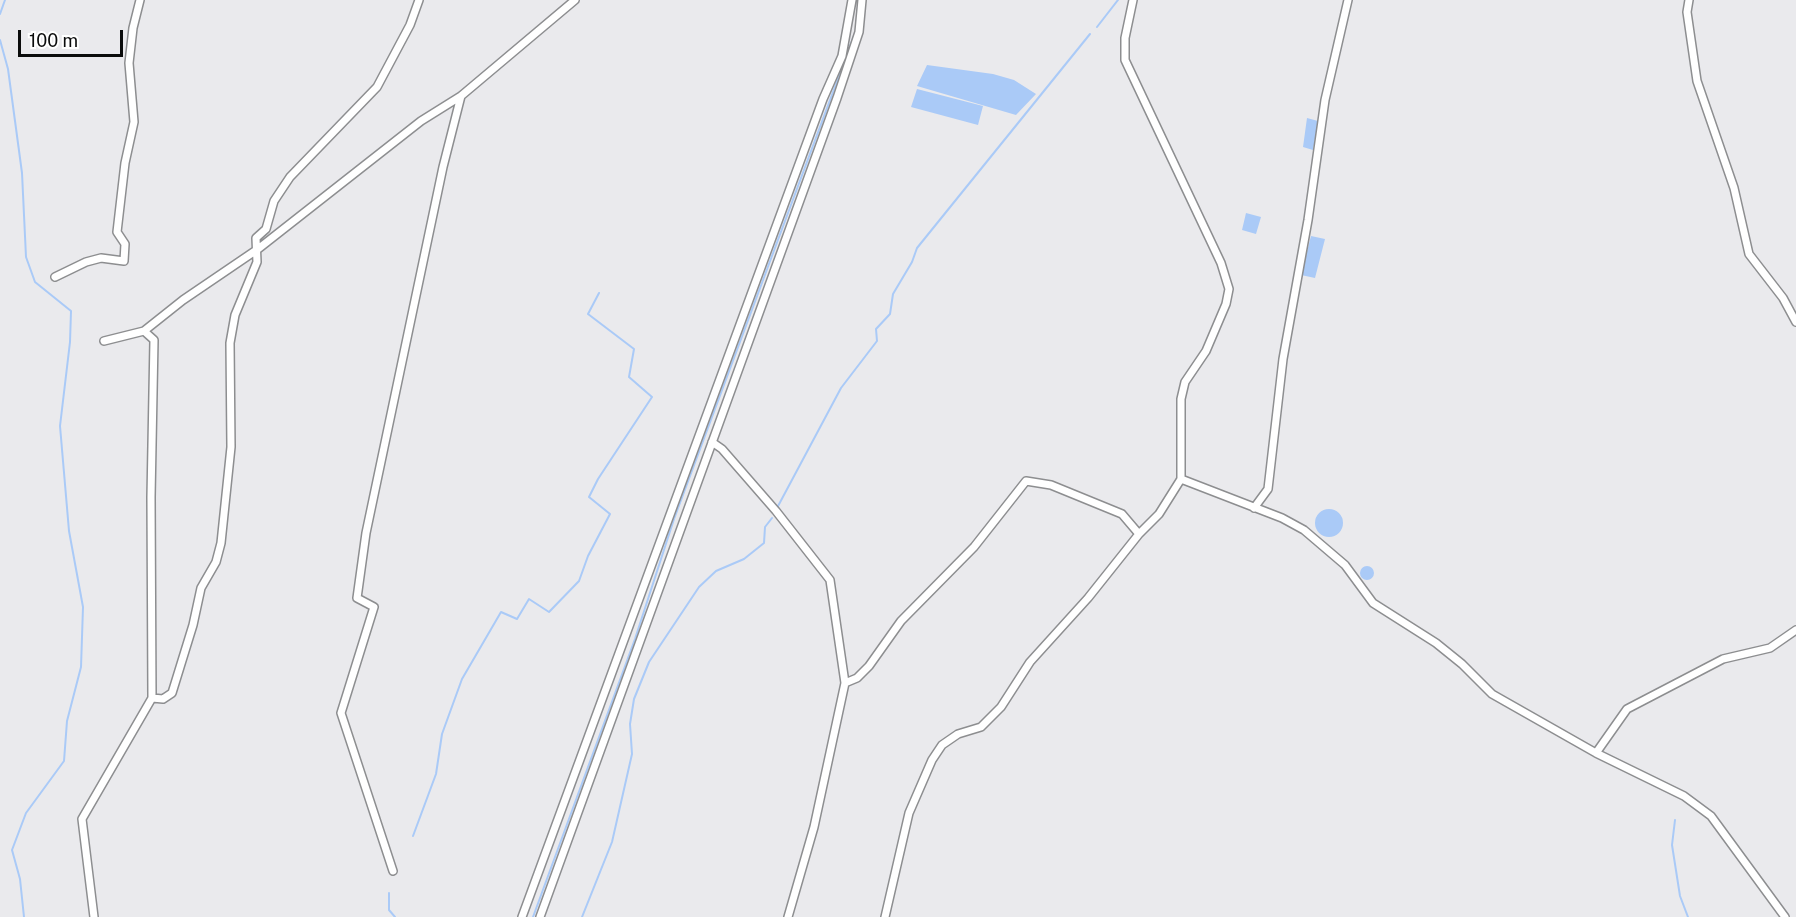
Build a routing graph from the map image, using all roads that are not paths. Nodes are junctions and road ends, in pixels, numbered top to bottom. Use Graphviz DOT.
graph roads {
  1 [pos="140,0"];
  2 [pos="419,0"];
  3 [pos="575,0"];
  4 [pos="852,0"];
  5 [pos="862,0"];
  6 [pos="1133,0"];
  7 [pos="1348,0"];
  8 [pos="1689,0"];
  9 [pos="461,96"];
  10 [pos="258,249"];
  11 [pos="55,277"];
  12 [pos="1796,322"];
  13 [pos="144,331"];
  14 [pos="104,341"];
  15 [pos="712,442"];
  16 [pos="1181,479"];
  17 [pos="1254,508"];
  18 [pos="1139,534"];
  19 [pos="1796,630"];
  20 [pos="845,683"];
  21 [pos="152,698"];
  22 [pos="1596,753"];
  23 [pos="393,871"];
  24 [pos="94,917"];
  25 [pos="522,917"];
  26 [pos="540,917"];
  27 [pos="788,917"];
  28 [pos="885,917"];
  29 [pos="1785,917"];
  1 -- 11 [label="street"];
  2 -- 10 [label="street"];
  3 -- 9 [label="street"];
  4 -- 25 [label="street"];
  5 -- 15 [label="street"];
  6 -- 16 [label="street"];
  7 -- 17 [label="street"];
  8 -- 12 [label="street"];
  9 -- 10 [label="street"];
  9 -- 23 [label="street"];
  10 -- 13 [label="street"];
  10 -- 21 [label="street"];
  13 -- 14 [label="street"];
  13 -- 21 [label="street"];
  15 -- 20 [label="street"];
  15 -- 26 [label="street"];
  16 -- 17 [label="street"];
  16 -- 18 [label="street"];
  17 -- 22 [label="street"];
  18 -- 20 [label="street"];
  18 -- 28 [label="street"];
  19 -- 22 [label="street"];
  20 -- 27 [label="street"];
  21 -- 24 [label="street"];
  22 -- 29 [label="street"];
}
